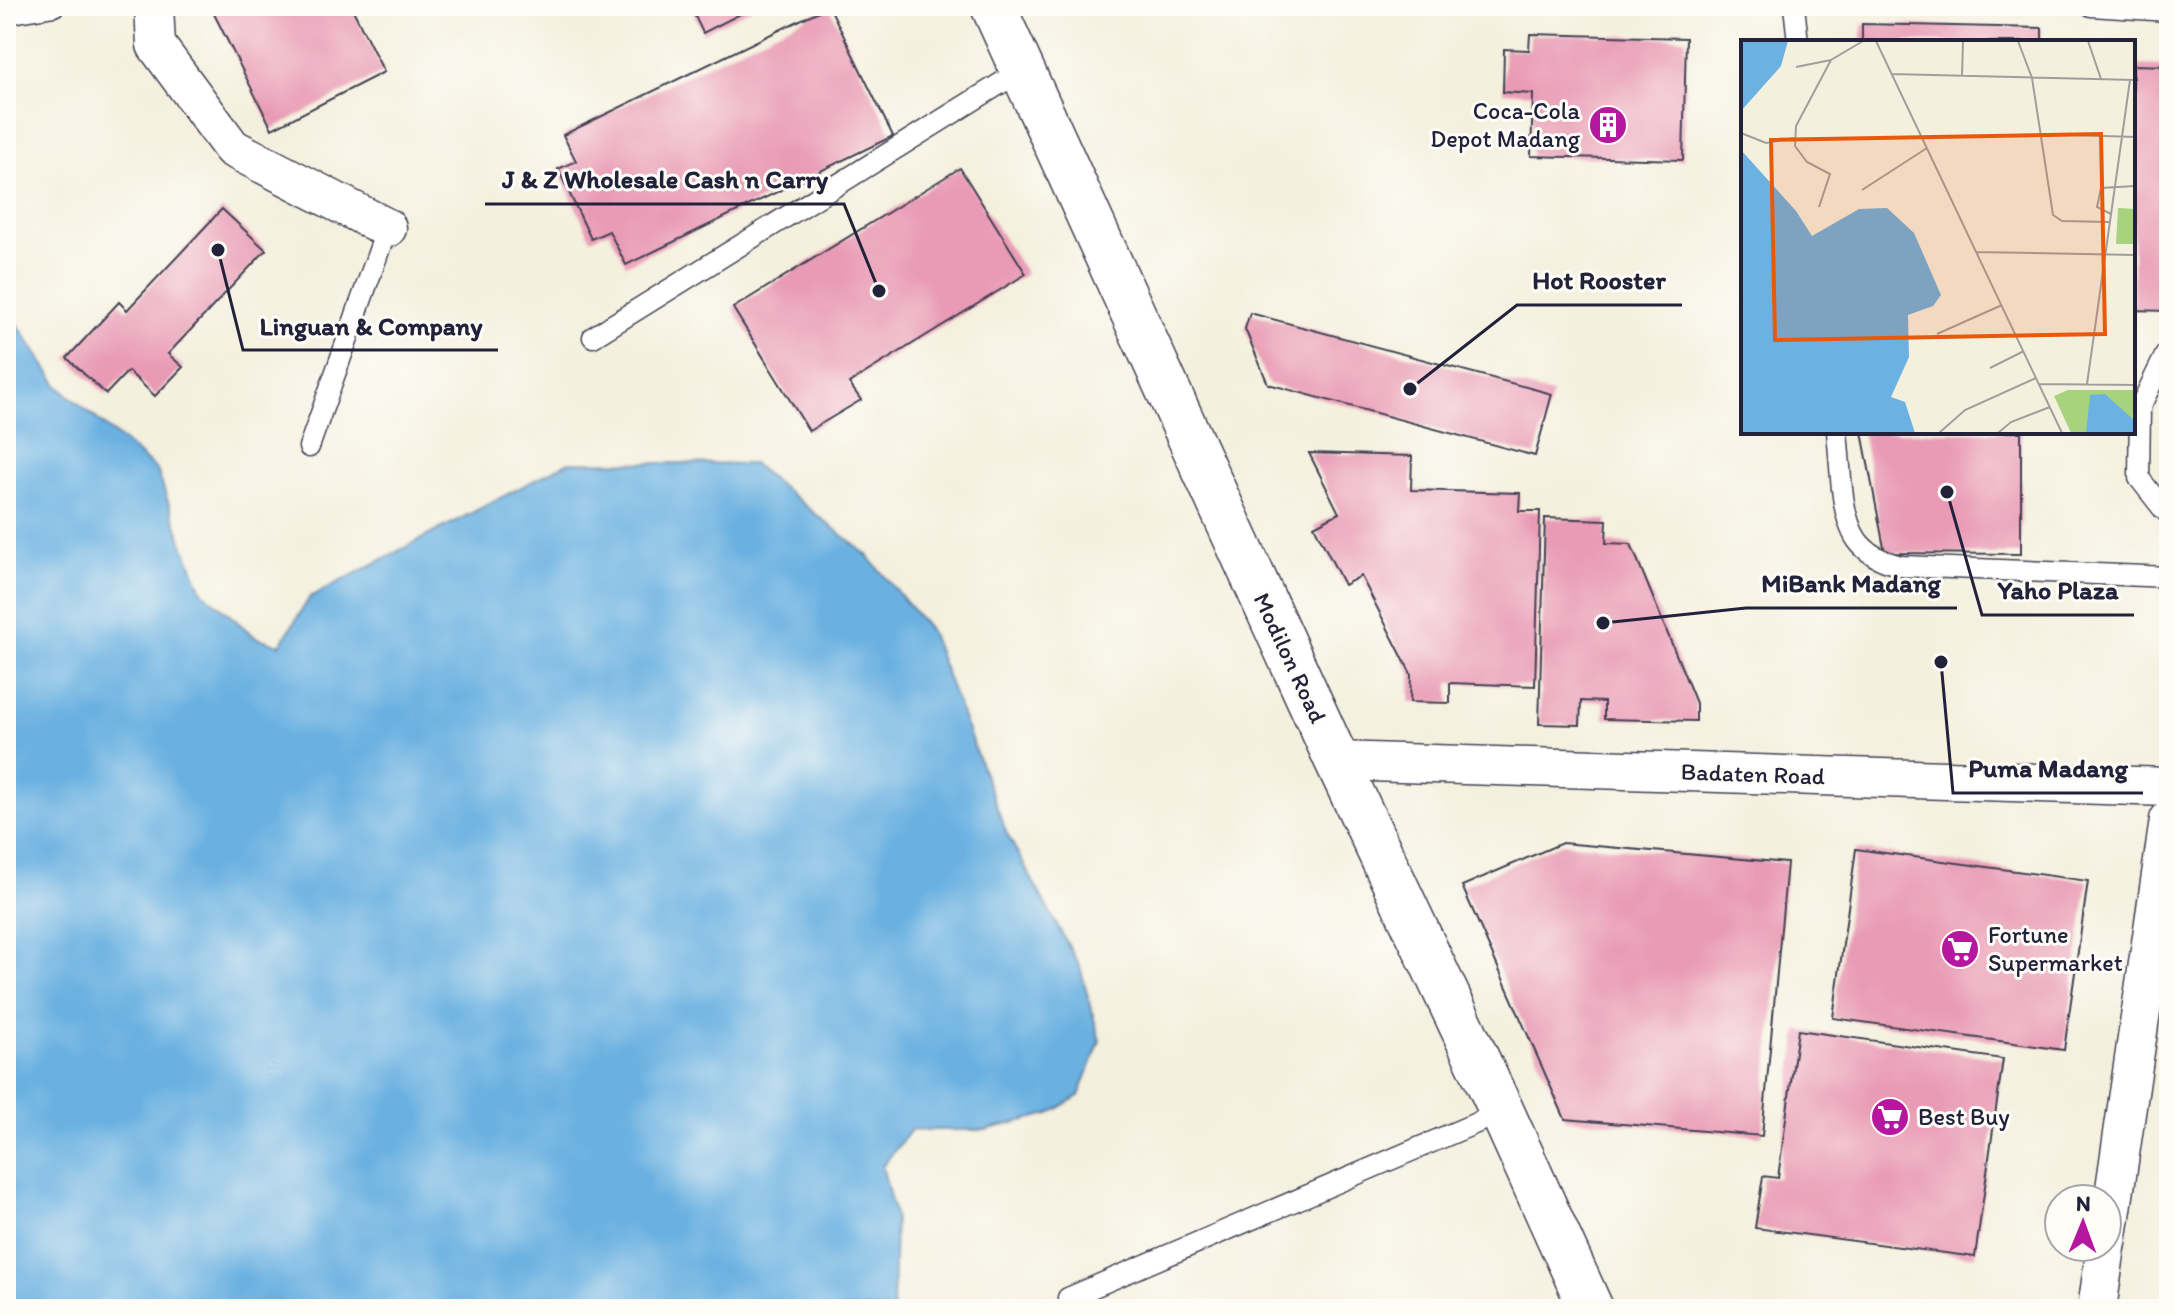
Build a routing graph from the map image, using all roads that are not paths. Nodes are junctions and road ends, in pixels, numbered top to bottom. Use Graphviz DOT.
graph roads {
  1 [pos="54,6"];
  2 [pos="154,6"];
  3 [pos="993,6"];
  4 [pos="1794,6"];
  5 [pos="2091,6"];
  6 [pos="2169,11"];
  7 [pos="6,14"];
  8 [pos="1798,40"];
  9 [pos="1022,70"];
  10 [pos="387,228"];
  11 [pos="593,337"];
  12 [pos="2169,352"];
  13 [pos="1837,434"];
  14 [pos="309,447"];
  15 [pos="2169,511"];
  16 [pos="2169,577"];
  17 [pos="1337,761"];
  18 [pos="2169,787"];
  19 [pos="2169,820"];
  20 [pos="1502,1112"];
  21 [pos="2116,1183"];
  22 [pos="2104,1263"];
  23 [pos="1068,1298"];
  24 [pos="1591,1309"];
  25 [pos="2097,1309"];
  1 -- 7 [label="lane"];
  2 -- 10 [label="street"];
  3 -- 9 [label="street, Modilon Road"];
  4 -- 8 [label="lane"];
  5 -- 6 [label="lane"];
  9 -- 11 [label="lane"];
  9 -- 17 [label="street, Modilon Road"];
  10 -- 14 [label="lane"];
  12 -- 15 [label="lane"];
  13 -- 16 [label="lane"];
  17 -- 18 [label="street, Badaten Road"];
  17 -- 20 [label="street, Modilon Road"];
  19 -- 21 [label="street"];
  20 -- 23 [label="lane"];
  20 -- 24 [label="street, Modilon Road"];
  22 -- 25 [label="street"];
}
